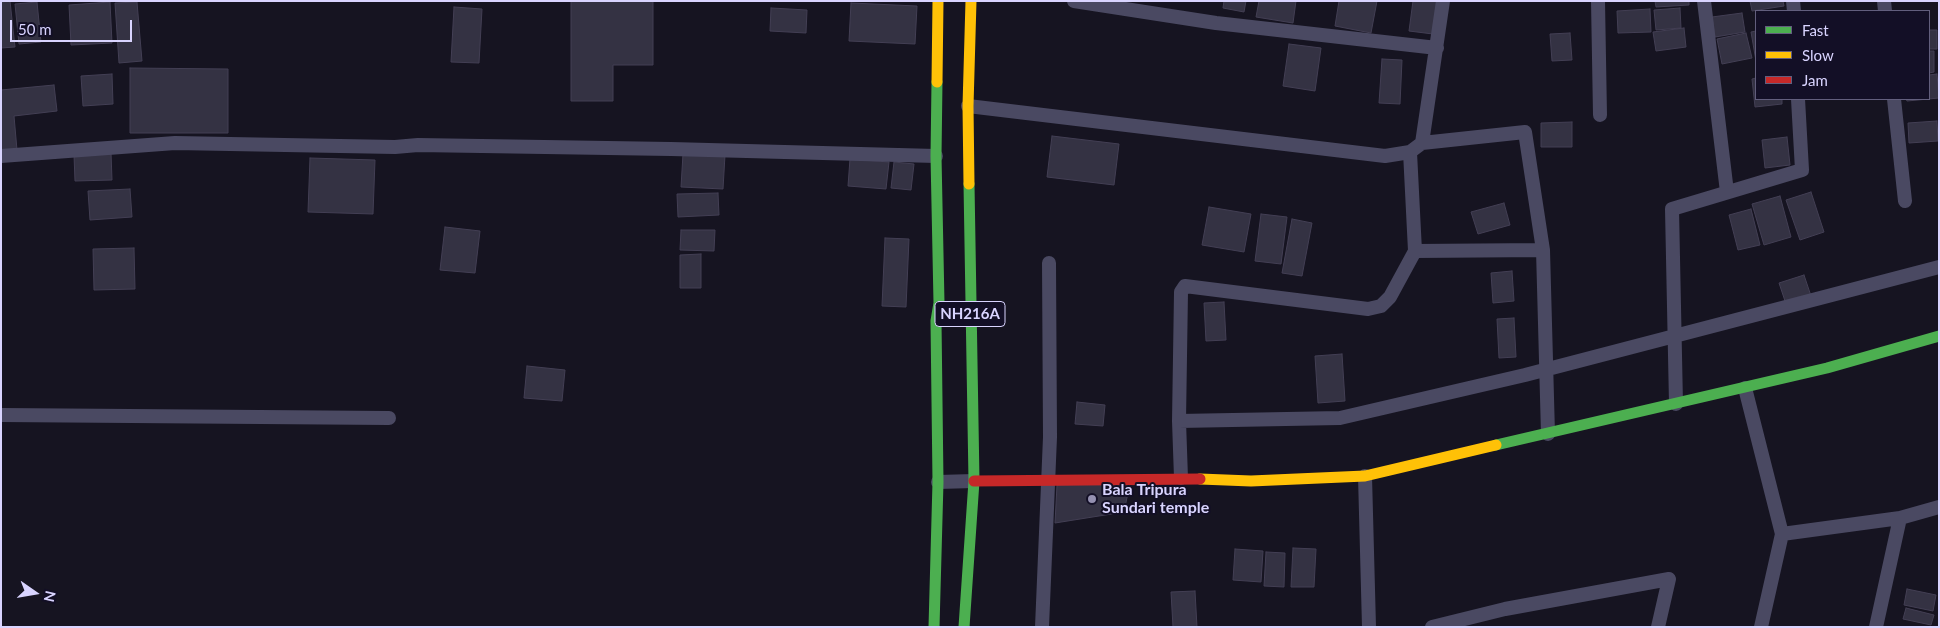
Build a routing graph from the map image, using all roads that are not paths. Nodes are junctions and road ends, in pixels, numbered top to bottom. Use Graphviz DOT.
graph roads {
  1 [pos="938,1"];
  2 [pos="972,1"];
  3 [pos="1074,1"];
  4 [pos="1444,1"];
  5 [pos="1598,1"];
  6 [pos="1704,1"];
  7 [pos="1437,48"];
  8 [pos="1798,100"];
  9 [pos="1894,100"];
  10 [pos="968,106"];
  11 [pos="1600,115"];
  12 [pos="1422,143"];
  13 [pos="1410,152"];
  14 [pos="1,156"];
  15 [pos="936,156"];
  16 [pos="1727,192"];
  17 [pos="1905,201"];
  18 [pos="1543,250"];
  19 [pos="1415,251"];
  20 [pos="1049,262"];
  21 [pos="1939,267"];
  22 [pos="1939,336"];
  23 [pos="1675,337"];
  24 [pos="1546,369"];
  25 [pos="1745,388"];
  26 [pos="1676,404"];
  27 [pos="1,415"];
  28 [pos="390,418"];
  29 [pos="1179,421"];
  30 [pos="1548,434"];
  31 [pos="1365,476"];
  32 [pos="1181,478"];
  33 [pos="974,481"];
  34 [pos="1048,481"];
  35 [pos="938,482"];
  36 [pos="1939,507"];
  37 [pos="1900,518"];
  38 [pos="1782,534"];
  39 [pos="934,627"];
  40 [pos="964,627"];
  41 [pos="1042,627"];
  42 [pos="1369,627"];
  43 [pos="1432,627"];
  44 [pos="1658,627"];
  45 [pos="1761,627"];
  46 [pos="1876,627"];
  1 -- 15 [label="main road, NH216A"];
  2 -- 10 [label="main road, NH216A"];
  3 -- 7 [label="street"];
  4 -- 7 [label="street"];
  5 -- 11 [label="street"];
  6 -- 16 [label="street"];
  7 -- 12 [label="street"];
  8 -- 16 [label="street"];
  9 -- 17 [label="street"];
  10 -- 13 [label="street"];
  10 -- 33 [label="main road, NH216A"];
  12 -- 13 [label="street"];
  12 -- 18 [label="street"];
  13 -- 19 [label="street"];
  14 -- 15 [label="street"];
  15 -- 35 [label="main road, NH216A"];
  16 -- 23 [label="street"];
  18 -- 19 [label="street"];
  18 -- 24 [label="street"];
  19 -- 29 [label="street"];
  20 -- 34 [label="street"];
  21 -- 23 [label="street"];
  22 -- 25 [label="main road"];
  23 -- 24 [label="street"];
  23 -- 26 [label="street"];
  24 -- 29 [label="street"];
  24 -- 30 [label="street"];
  25 -- 26 [label="main road"];
  25 -- 38 [label="street"];
  26 -- 30 [label="main road"];
  27 -- 28 [label="street"];
  29 -- 32 [label="street"];
  30 -- 31 [label="main road"];
  31 -- 32 [label="main road"];
  31 -- 42 [label="street"];
  32 -- 34 [label="main road"];
  33 -- 34 [label="main road"];
  33 -- 35 [label="street"];
  33 -- 40 [label="main road, NH216A"];
  34 -- 41 [label="street"];
  35 -- 39 [label="main road, NH216A"];
  36 -- 37 [label="street"];
  37 -- 38 [label="street"];
  37 -- 46 [label="street"];
  38 -- 45 [label="street"];
  43 -- 44 [label="street"];
}
